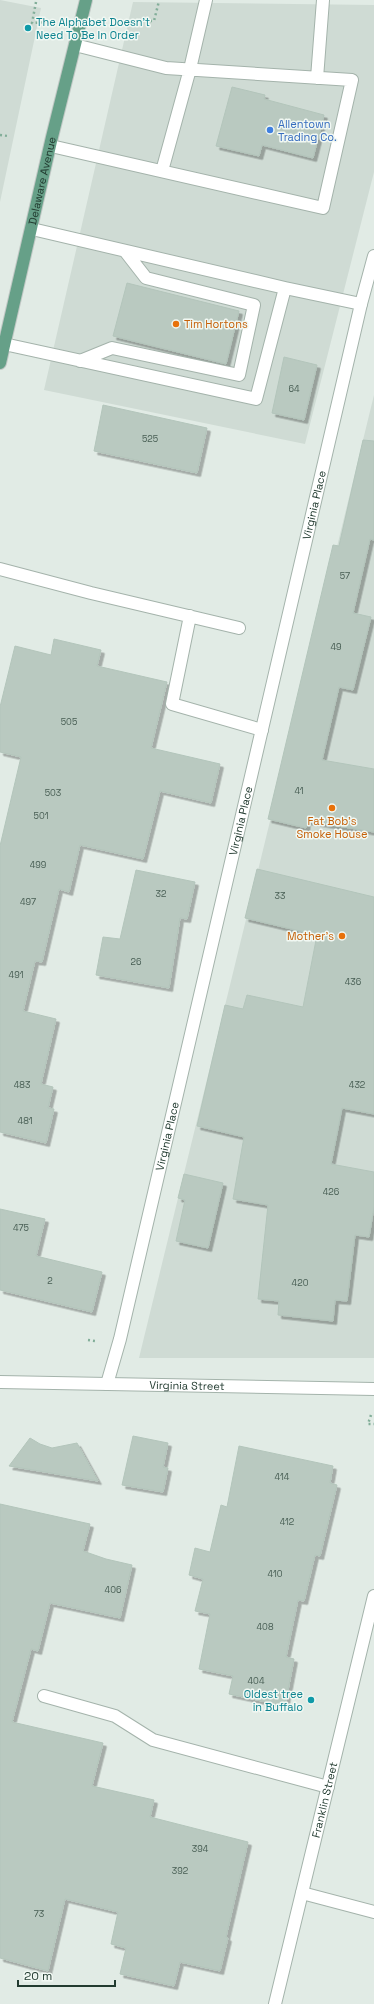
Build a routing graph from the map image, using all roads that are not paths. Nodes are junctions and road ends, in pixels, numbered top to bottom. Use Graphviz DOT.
graph roads {
  1 [pos="86,0"];
  2 [pos="206,0"];
  3 [pos="324,0"];
  4 [pos="75,45"];
  5 [pos="190,69"];
  6 [pos="318,78"];
  7 [pos="51,146"];
  8 [pos="162,171"];
  9 [pos="32,229"];
  10 [pos="125,251"];
  11 [pos="374,256"];
  12 [pos="285,288"];
  13 [pos="361,304"];
  14 [pos="4,344"];
  15 [pos="80,361"];
  16 [pos="0,363"];
  17 [pos="0,568"];
  18 [pos="190,616"];
  19 [pos="239,628"];
  20 [pos="262,730"];
  21 [pos="0,1382"];
  22 [pos="106,1384"];
  23 [pos="374,1389"];
  24 [pos="374,1596"];
  25 [pos="44,1696"];
  26 [pos="328,1787"];
  27 [pos="302,1894"];
  28 [pos="374,1912"];
  29 [pos="275,2004"];
  1 -- 4 [label="main road, Delaware Avenue"];
  2 -- 5 [label="street"];
  3 -- 6 [label="street"];
  4 -- 5 [label="street"];
  4 -- 7 [label="main road, Delaware Avenue"];
  5 -- 6 [label="street"];
  5 -- 8 [label="street"];
  6 -- 8 [label="street"];
  7 -- 8 [label="street"];
  7 -- 9 [label="main road, Delaware Avenue"];
  9 -- 10 [label="street"];
  9 -- 14 [label="main road, Delaware Avenue"];
  10 -- 12 [label="street"];
  10 -- 15 [label="street"];
  11 -- 13 [label="street, Virginia Place"];
  12 -- 13 [label="street"];
  12 -- 15 [label="street"];
  13 -- 20 [label="street, Virginia Place"];
  14 -- 15 [label="street"];
  14 -- 16 [label="main road, Delaware Avenue"];
  17 -- 18 [label="street"];
  18 -- 19 [label="street"];
  18 -- 20 [label="street"];
  20 -- 22 [label="street, Virginia Place"];
  21 -- 22 [label="street, Virginia Street"];
  22 -- 23 [label="street, Virginia Street"];
  24 -- 26 [label="street, Franklin Street"];
  25 -- 26 [label="street"];
  26 -- 27 [label="street, Franklin Street"];
  27 -- 28 [label="street"];
  27 -- 29 [label="street, Franklin Street"];
}
